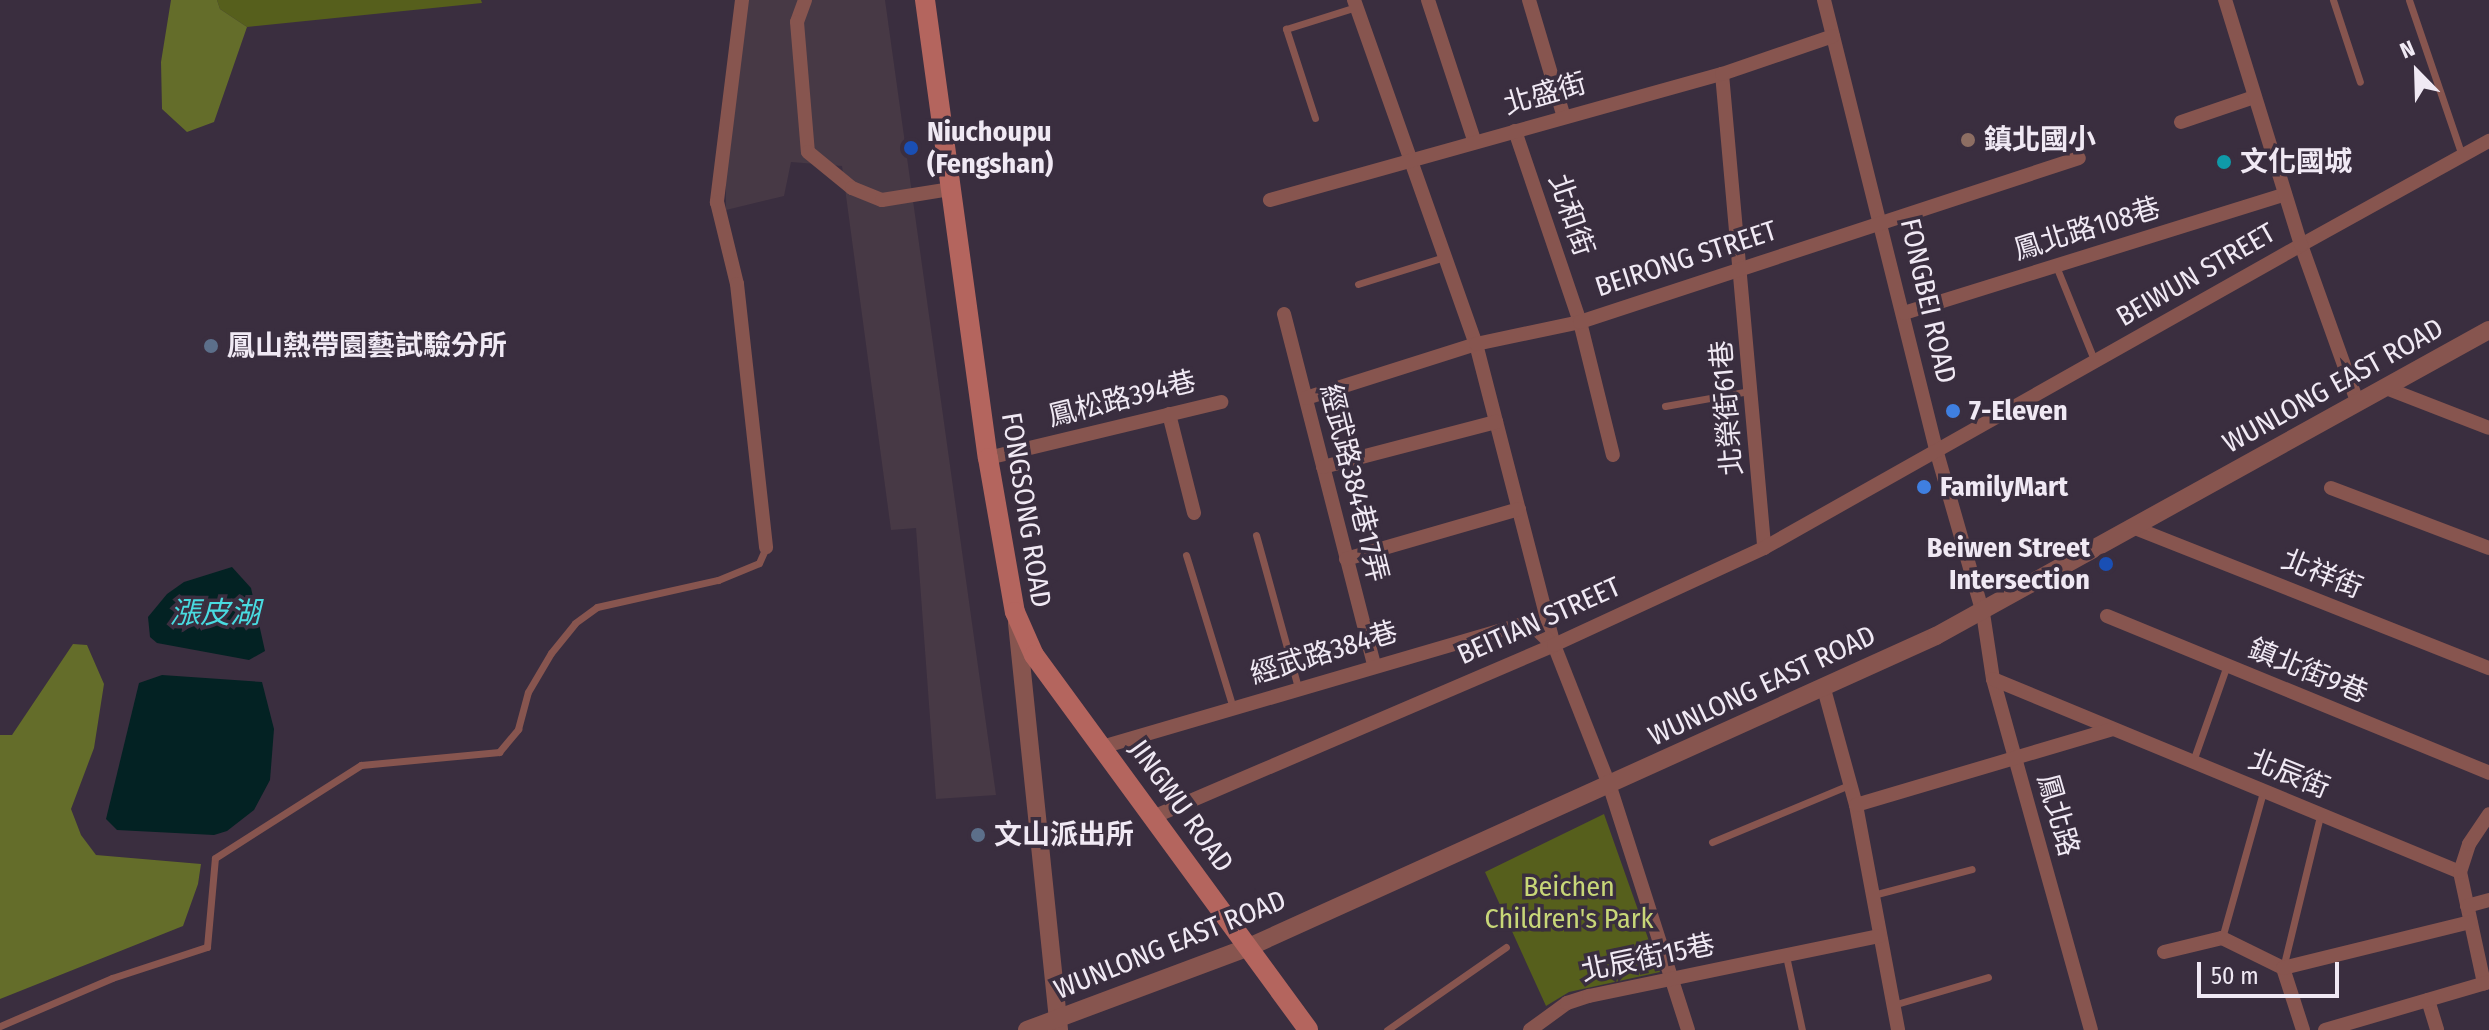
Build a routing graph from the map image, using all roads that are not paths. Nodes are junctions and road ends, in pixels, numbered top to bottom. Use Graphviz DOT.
graph roads {
  1 [pos="742,0"];
  2 [pos="805,0"];
  3 [pos="925,0"];
  4 [pos="1428,0"];
  5 [pos="1529,0"];
  6 [pos="1824,0"];
  7 [pos="2225,0"];
  8 [pos="2333,0"];
  9 [pos="2409,0"];
  10 [pos="1355,4"];
  11 [pos="1833,36"];
  12 [pos="1722,74"];
  13 [pos="2360,82"];
  14 [pos="2254,97"];
  15 [pos="1563,114"];
  16 [pos="1315,118"];
  17 [pos="2181,122"];
  18 [pos="1515,131"];
  19 [pos="1474,140"];
  20 [pos="2489,141"];
  21 [pos="2462,156"];
  22 [pos="2079,158"];
  23 [pos="1408,160"];
  24 [pos="951,189"];
  25 [pos="2285,194"];
  26 [pos="1270,200"];
  27 [pos="1884,226"];
  28 [pos="2301,245"];
  29 [pos="1444,257"];
  30 [pos="1741,265"];
  31 [pos="2056,266"];
  32 [pos="1358,284"];
  33 [pos="1904,313"];
  34 [pos="1284,314"];
  35 [pos="1580,322"];
  36 [pos="2489,330"];
  37 [pos="1476,344"];
  38 [pos="2095,362"];
  39 [pos="2386,388"];
  40 [pos="1751,390"];
  41 [pos="1306,398"];
  42 [pos="1221,402"];
  43 [pos="2358,404"];
  44 [pos="1665,406"];
  45 [pos="1169,414"];
  46 [pos="1496,422"];
  47 [pos="2489,428"];
  48 [pos="1937,453"];
  49 [pos="1613,455"];
  50 [pos="988,458"];
  51 [pos="1323,467"];
  52 [pos="2331,488"];
  53 [pos="1519,509"];
  54 [pos="1194,513"];
  55 [pos="2135,528"];
  56 [pos="1256,535"];
  57 [pos="766,547"];
  58 [pos="1764,548"];
  59 [pos="2489,548"];
  60 [pos="1186,555"];
  61 [pos="1346,559"];
  62 [pos="1015,612"];
  63 [pos="1983,613"];
  64 [pos="2107,616"];
  65 [pos="1554,645"];
  66 [pos="1374,665"];
  67 [pos="2227,665"];
  68 [pos="2489,668"];
  69 [pos="1993,679"];
  70 [pos="1298,688"];
  71 [pos="1824,689"];
  72 [pos="1233,708"];
  73 [pos="2112,729"];
  74 [pos="1102,747"];
  75 [pos="2015,761"];
  76 [pos="2193,763"];
  77 [pos="2489,773"];
  78 [pos="1851,784"];
  79 [pos="1610,787"];
  80 [pos="2263,792"];
  81 [pos="1856,805"];
  82 [pos="2489,814"];
  83 [pos="2320,816"];
  84 [pos="1153,817"];
  85 [pos="1712,842"];
  86 [pos="1972,869"];
  87 [pos="2460,872"];
  88 [pos="1873,895"];
  89 [pos="2489,900"];
  90 [pos="2467,906"];
  91 [pos="2470,922"];
  92 [pos="1880,936"];
  93 [pos="2222,938"];
  94 [pos="1249,947"];
  95 [pos="1506,947"];
  96 [pos="2164,952"];
  97 [pos="1786,956"];
  98 [pos="2283,968"];
  99 [pos="1988,977"];
  100 [pos="1670,979"];
  101 [pos="2486,982"];
  102 [pos="2428,1000"];
  103 [pos="1893,1005"];
  104 [pos="1058,1025"];
  105 [pos="0,1026"];
  106 [pos="1027,1030"];
  107 [pos="1308,1030"];
  108 [pos="1387,1030"];
  109 [pos="1530,1030"];
  110 [pos="1688,1030"];
  111 [pos="1802,1030"];
  112 [pos="1898,1030"];
  113 [pos="2091,1030"];
  114 [pos="2303,1030"];
  115 [pos="2325,1030"];
  116 [pos="2437,1030"];
  1 -- 57 [label="street"];
  2 -- 24 [label="street"];
  3 -- 24 [label="main road, FONGSONG ROAD"];
  4 -- 19 [label="street"];
  5 -- 15 [label="street"];
  6 -- 11 [label="street, FONGBEI ROAD"];
  7 -- 14 [label="street, BEIWUN STREET"];
  8 -- 13 [label="lane"];
  9 -- 21 [label="lane"];
  10 -- 16 [label="lane"];
  10 -- 23 [label="street"];
  11 -- 12 [label="street, 北盛街"];
  11 -- 27 [label="street, FONGBEI ROAD"];
  12 -- 15 [label="street, 北盛街"];
  12 -- 30 [label="street, 北榮街61巷"];
  14 -- 17 [label="street"];
  14 -- 25 [label="street, BEIWUN STREET"];
  15 -- 18 [label="street, 北盛街"];
  18 -- 19 [label="street, 北盛街"];
  18 -- 35 [label="street, 北和街"];
  19 -- 23 [label="street, 北盛街"];
  20 -- 21 [label="street"];
  21 -- 28 [label="street"];
  22 -- 27 [label="street, BEIRONG STREET"];
  23 -- 26 [label="street, 北盛街"];
  23 -- 29 [label="street"];
  24 -- 50 [label="main road, FONGSONG ROAD"];
  25 -- 28 [label="street, BEIWUN STREET"];
  25 -- 31 [label="street, 鳳北路108巷"];
  27 -- 30 [label="street, BEIRONG STREET"];
  27 -- 33 [label="street, FONGBEI ROAD"];
  28 -- 38 [label="street, BEIWUN STREET"];
  28 -- 43 [label="street"];
  29 -- 32 [label="lane"];
  29 -- 37 [label="street"];
  30 -- 35 [label="street, BEIRONG STREET"];
  30 -- 40 [label="street, 北榮街61巷"];
  31 -- 33 [label="street, 鳳北路108巷"];
  31 -- 38 [label="lane"];
  33 -- 48 [label="street, FONGBEI ROAD"];
  34 -- 41 [label="street, 經武路384巷17弄"];
  35 -- 37 [label="street, BEIRONG STREET"];
  35 -- 49 [label="street, 北和街"];
  36 -- 39 [label="street, WUNLONG EAST ROAD"];
  37 -- 41 [label="street, BEIRONG STREET"];
  37 -- 46 [label="street"];
  38 -- 48 [label="street, BEIWUN STREET"];
  39 -- 43 [label="street, WUNLONG EAST ROAD"];
  39 -- 47 [label="street"];
  40 -- 44 [label="lane"];
  40 -- 58 [label="street, 北榮街61巷"];
  41 -- 51 [label="street, 經武路384巷17弄"];
  42 -- 45 [label="street, 鳳松路394巷"];
  43 -- 55 [label="street, WUNLONG EAST ROAD"];
  45 -- 50 [label="street, 鳳松路394巷"];
  45 -- 54 [label="street"];
  46 -- 51 [label="street"];
  46 -- 53 [label="street"];
  48 -- 58 [label="street, BEITIAN STREET"];
  48 -- 63 [label="street, FONGBEI ROAD"];
  50 -- 62 [label="main road, FONGSONG ROAD"];
  51 -- 61 [label="street, 經武路384巷17弄"];
  52 -- 59 [label="street"];
  53 -- 61 [label="street"];
  53 -- 65 [label="street"];
  55 -- 63 [label="street, WUNLONG EAST ROAD"];
  55 -- 68 [label="street, 北祥街"];
  56 -- 70 [label="lane"];
  57 -- 105 [label="lane"];
  58 -- 65 [label="street, BEITIAN STREET"];
  60 -- 72 [label="lane"];
  61 -- 66 [label="street, 經武路384巷17弄"];
  62 -- 74 [label="main road, JINGWU ROAD"];
  62 -- 104 [label="street, FONGSONG ROAD"];
  63 -- 69 [label="street, 鳳北路"];
  63 -- 71 [label="street, WUNLONG EAST ROAD"];
  64 -- 67 [label="street, 鎮北街9巷"];
  65 -- 66 [label="street, 經武路384巷"];
  65 -- 79 [label="street"];
  65 -- 84 [label="street, BEITIAN STREET"];
  66 -- 70 [label="street, 經武路384巷"];
  67 -- 76 [label="lane"];
  67 -- 77 [label="street, 鎮北街9巷"];
  69 -- 73 [label="street, 北辰街"];
  69 -- 75 [label="street, 鳳北路"];
  70 -- 72 [label="street, 經武路384巷"];
  71 -- 78 [label="street"];
  71 -- 79 [label="street, WUNLONG EAST ROAD"];
  72 -- 74 [label="street, 經武路384巷"];
  73 -- 75 [label="street"];
  73 -- 76 [label="street, 北辰街"];
  74 -- 84 [label="main road, JINGWU ROAD"];
  75 -- 81 [label="street"];
  75 -- 113 [label="street, 鳳北路"];
  76 -- 80 [label="street, 北辰街"];
  78 -- 81 [label="street"];
  78 -- 85 [label="lane"];
  79 -- 94 [label="street, WUNLONG EAST ROAD"];
  79 -- 100 [label="street"];
  80 -- 83 [label="street, 北辰街"];
  80 -- 93 [label="lane"];
  81 -- 88 [label="street"];
  82 -- 87 [label="street"];
  83 -- 87 [label="street, 北辰街"];
  83 -- 98 [label="lane"];
  84 -- 94 [label="main road, JINGWU ROAD"];
  86 -- 88 [label="lane"];
  87 -- 90 [label="street"];
  88 -- 92 [label="street"];
  89 -- 90 [label="street"];
  90 -- 91 [label="street"];
  91 -- 98 [label="street"];
  91 -- 101 [label="street"];
  92 -- 97 [label="street, 北辰街15巷"];
  92 -- 103 [label="street"];
  93 -- 96 [label="street"];
  93 -- 98 [label="street"];
  94 -- 104 [label="street, WUNLONG EAST ROAD"];
  94 -- 107 [label="main road, JINGWU ROAD"];
  95 -- 108 [label="lane"];
  97 -- 100 [label="street, 北辰街15巷"];
  97 -- 111 [label="lane"];
  98 -- 114 [label="street"];
  99 -- 103 [label="lane"];
  100 -- 109 [label="street, 北辰街15巷"];
  100 -- 110 [label="street"];
  101 -- 102 [label="street"];
  102 -- 115 [label="street"];
  102 -- 116 [label="street"];
  103 -- 112 [label="street"];
  104 -- 106 [label="street, WUNLONG EAST ROAD"];
}
